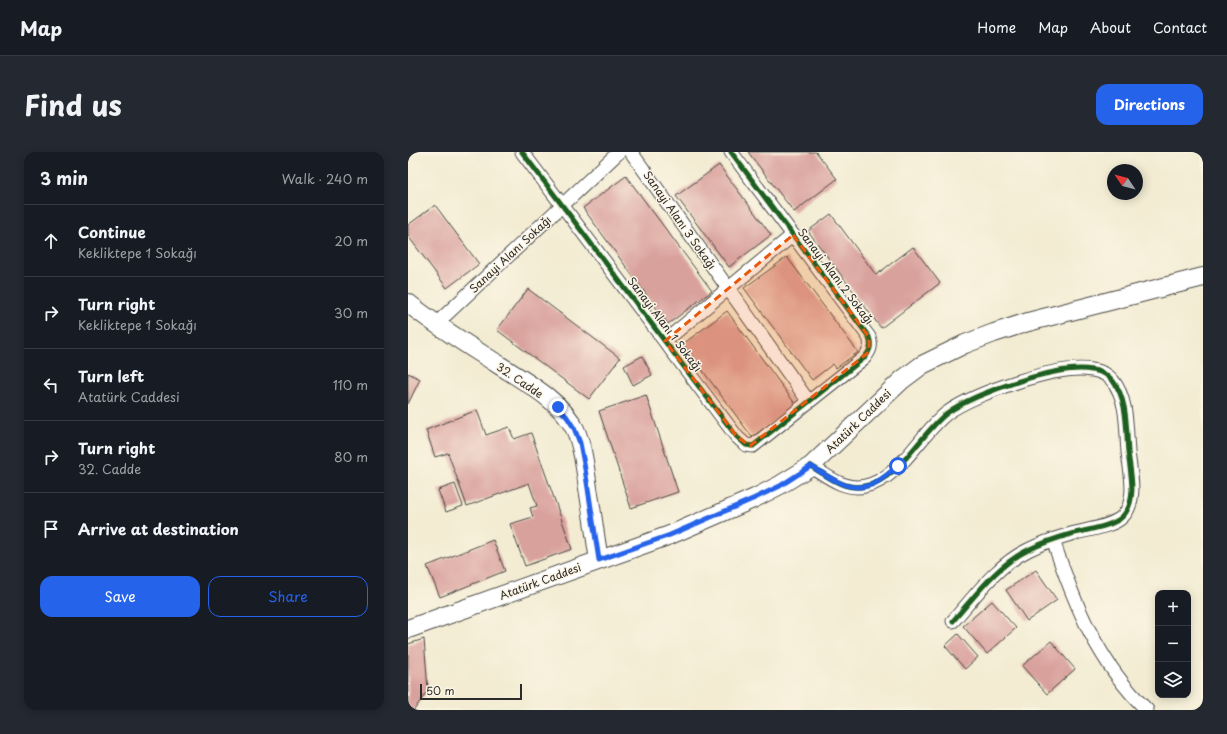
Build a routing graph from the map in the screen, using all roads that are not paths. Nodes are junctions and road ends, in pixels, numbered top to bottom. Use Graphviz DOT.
graph roads {
  1 [pos="522,152"];
  2 [pos="619,152"];
  3 [pos="631,152"];
  4 [pos="732,152"];
  5 [pos="563,205"];
  6 [pos="793,235"];
  7 [pos="1203,277"];
  8 [pos="728,288"];
  9 [pos="408,303"];
  10 [pos="436,324"];
  11 [pos="665,341"];
  12 [pos="809,402"];
  13 [pos="811,466"];
  14 [pos="1053,540"];
  15 [pos="599,560"];
  16 [pos="953,621"];
  17 [pos="408,629"];
  18 [pos="1147,710"];
  1 -- 5 [label="street, Sanayi Alanı 1 Sokağı"];
  2 -- 5 [label="street, Sanayi Alanı Sokağı"];
  3 -- 8 [label="street, Sanayi Alanı 3 Sokağı"];
  4 -- 6 [label="street, Sanayi Alanı 2 Sokağı"];
  5 -- 10 [label="street, Sanayi Alanı Sokağı"];
  5 -- 11 [label="street, Sanayi Alanı 1 Sokağı"];
  6 -- 8 [label="street"];
  6 -- 12 [label="street, Sanayi Alanı 2 Sokağı"];
  7 -- 13 [label="main road, Atatürk Caddesi"];
  8 -- 11 [label="street"];
  8 -- 12 [label="street, Sanayi Alanı 3 Sokağı"];
  9 -- 10 [label="main road, 32. Cadde"];
  10 -- 15 [label="main road, 32. Cadde"];
  11 -- 12 [label="street, Sanayi Alanı 1 Sokağı"];
  13 -- 14 [label="street"];
  13 -- 15 [label="main road, Atatürk Caddesi"];
  14 -- 16 [label="street"];
  14 -- 18 [label="street"];
  15 -- 17 [label="main road, Atatürk Caddesi"];
}
